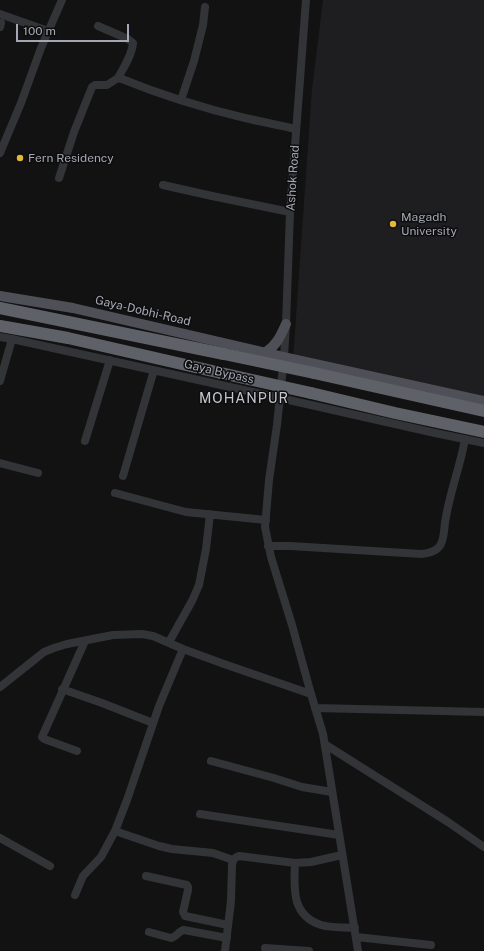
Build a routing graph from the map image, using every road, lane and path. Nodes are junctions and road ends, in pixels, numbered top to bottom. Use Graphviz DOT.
graph roads {
  1 [pos="62,0"];
  2 [pos="306,0"];
  3 [pos="205,7"];
  4 [pos="0,14"];
  5 [pos="98,26"];
  6 [pos="48,31"];
  7 [pos="118,78"];
  8 [pos="181,100"];
  9 [pos="296,129"];
  10 [pos="0,153"];
  11 [pos="59,178"];
  12 [pos="163,185"];
  13 [pos="290,212"];
  14 [pos="0,296"];
  15 [pos="0,308"];
  16 [pos="286,324"];
  17 [pos="0,326"];
  18 [pos="0,338"];
  19 [pos="12,339"];
  20 [pos="266,352"];
  21 [pos="282,356"];
  22 [pos="110,360"];
  23 [pos="154,370"];
  24 [pos="0,381"];
  25 [pos="280,398"];
  26 [pos="484,401"];
  27 [pos="484,411"];
  28 [pos="484,432"];
  29 [pos="465,439"];
  30 [pos="85,441"];
  31 [pos="484,442"];
  32 [pos="0,463"];
  33 [pos="38,473"];
  34 [pos="123,476"];
  35 [pos="115,494"];
  36 [pos="210,514"];
  37 [pos="266,520"];
  38 [pos="268,546"];
  39 [pos="85,641"];
  40 [pos="169,642"];
  41 [pos="183,649"];
  42 [pos="0,687"];
  43 [pos="62,689"];
  44 [pos="311,694"];
  45 [pos="315,708"];
  46 [pos="484,712"];
  47 [pos="153,723"];
  48 [pos="326,745"];
  49 [pos="77,751"];
  50 [pos="211,761"];
  51 [pos="332,792"];
  52 [pos="200,814"];
  53 [pos="115,831"];
  54 [pos="339,835"];
  55 [pos="0,838"];
  56 [pos="484,847"];
  57 [pos="342,855"];
  58 [pos="232,860"];
  59 [pos="296,863"];
  60 [pos="50,866"];
  61 [pos="146,876"];
  62 [pos="75,895"];
  63 [pos="228,925"];
  64 [pos="355,928"];
  65 [pos="149,932"];
  66 [pos="356,937"];
  67 [pos="227,938"];
  68 [pos="431,945"];
  69 [pos="264,948"];
  70 [pos="225,951"];
  71 [pos="309,951"];
  72 [pos="358,951"];
  1 -- 6 [label="street"];
  2 -- 9 [label="street, Ashok Road"];
  3 -- 8 [label="street"];
  4 -- 6 [label="street"];
  5 -- 7 [label="street"];
  6 -- 10 [label="street"];
  7 -- 8 [label="street"];
  7 -- 11 [label="street"];
  8 -- 9 [label="street"];
  9 -- 13 [label="street, Ashok Road"];
  12 -- 13 [label="street"];
  13 -- 16 [label="street, Ashok Road"];
  14 -- 20 [label="main road, Gaya-Dobhi-Road"];
  15 -- 27 [label="highway, bridge"];
  16 -- 20 [label="main road"];
  16 -- 21 [label="street, Ashok Road"];
  17 -- 28 [label="highway, Gaya Bypass, bridge"];
  18 -- 19 [label="street"];
  19 -- 22 [label="street"];
  19 -- 24 [label="street"];
  20 -- 21 [label="main road, Gaya-Dobhi-Road"];
  21 -- 25 [label="street, Ashok Road"];
  21 -- 26 [label="main road, Gaya-Dobhi-Road"];
  22 -- 23 [label="street"];
  22 -- 30 [label="street"];
  23 -- 25 [label="street"];
  23 -- 34 [label="street"];
  25 -- 29 [label="street"];
  25 -- 37 [label="street, Ashok Road"];
  29 -- 31 [label="street"];
  29 -- 38 [label="street"];
  32 -- 33 [label="street"];
  35 -- 36 [label="street"];
  36 -- 37 [label="street"];
  36 -- 40 [label="street"];
  37 -- 38 [label="street, Ashok Road"];
  38 -- 44 [label="street, Ashok Road"];
  39 -- 40 [label="street"];
  39 -- 42 [label="street"];
  39 -- 43 [label="street"];
  40 -- 41 [label="street"];
  41 -- 44 [label="street"];
  41 -- 47 [label="street"];
  43 -- 47 [label="street"];
  43 -- 49 [label="street"];
  44 -- 45 [label="street, Ashok Road"];
  45 -- 46 [label="street"];
  45 -- 48 [label="street, Ashok Road"];
  47 -- 53 [label="street"];
  48 -- 51 [label="street, Ashok Road"];
  48 -- 56 [label="street"];
  50 -- 51 [label="street"];
  51 -- 54 [label="street, Ashok Road"];
  52 -- 54 [label="street"];
  53 -- 58 [label="street"];
  53 -- 62 [label="street"];
  54 -- 57 [label="street, Ashok Road"];
  55 -- 60 [label="street"];
  57 -- 59 [label="street"];
  57 -- 64 [label="street, Ashok Road"];
  58 -- 59 [label="street"];
  58 -- 63 [label="street"];
  59 -- 64 [label="street"];
  61 -- 63 [label="street"];
  63 -- 67 [label="street"];
  64 -- 66 [label="street, Ashok Road"];
  65 -- 67 [label="street"];
  66 -- 68 [label="street"];
  66 -- 72 [label="street, Ashok Road"];
  67 -- 70 [label="street"];
  69 -- 71 [label="street"];
}
